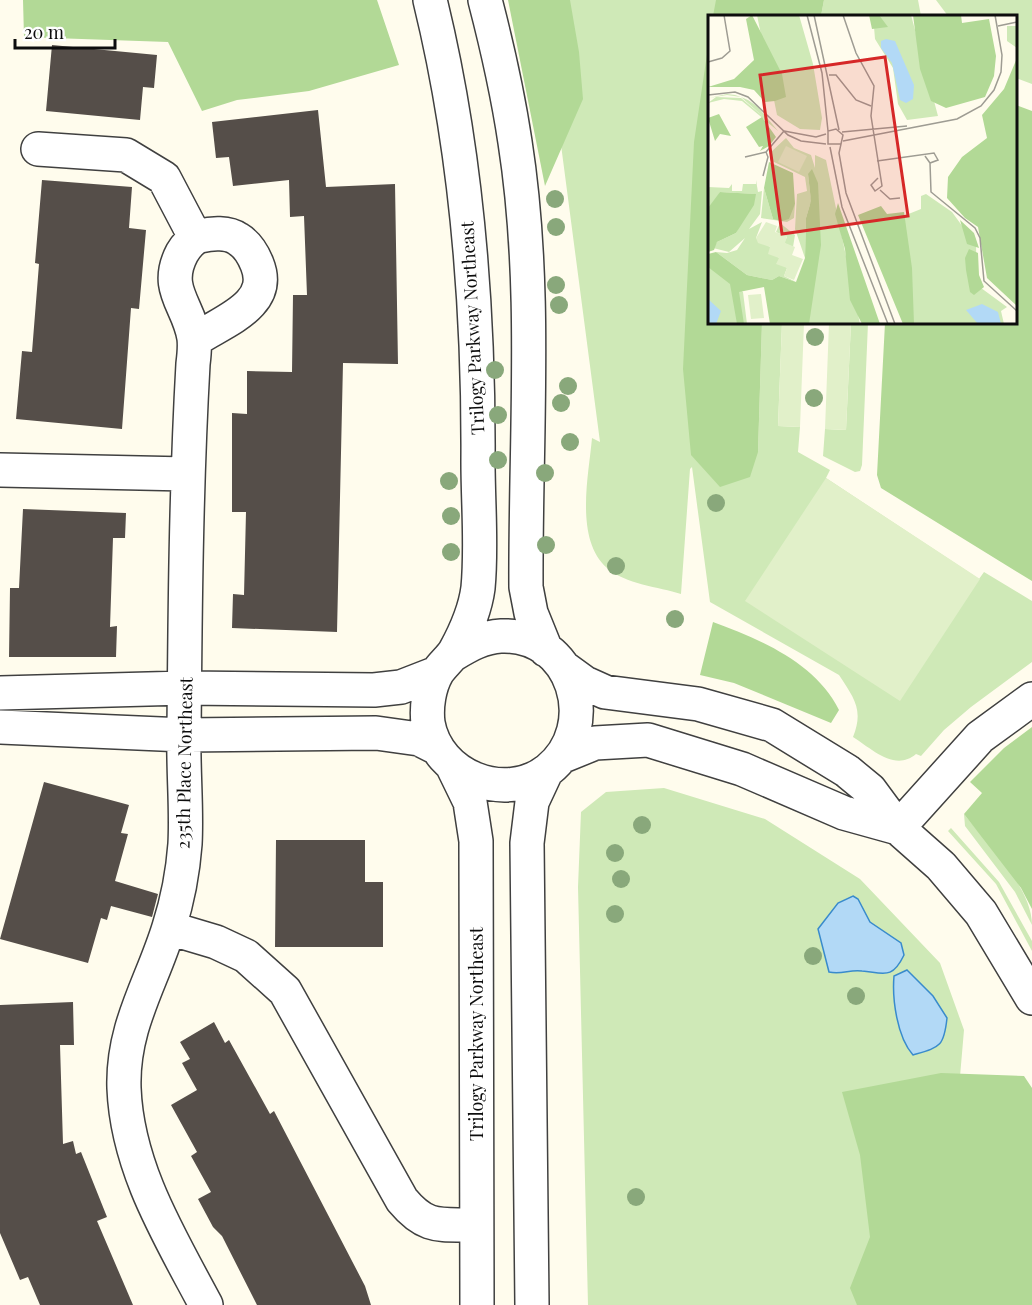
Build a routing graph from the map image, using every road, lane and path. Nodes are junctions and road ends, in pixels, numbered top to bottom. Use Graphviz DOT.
graph roads {
  1 [pos="430,0"];
  2 [pos="485,0"];
  3 [pos="38,149"];
  4 [pos="195,237"];
  5 [pos="195,340"];
  6 [pos="0,470"];
  7 [pos="187,474"];
  8 [pos="555,658"];
  9 [pos="446,663"];
  10 [pos="184,688"];
  11 [pos="0,693"];
  12 [pos="1032,699"];
  13 [pos="0,726"];
  14 [pos="184,735"];
  15 [pos="445,758"];
  16 [pos="554,764"];
  17 [pos="898,828"];
  18 [pos="169,928"];
  19 [pos="1032,998"];
  20 [pos="476,1225"];
  21 [pos="206,1305"];
  22 [pos="477,1305"];
  23 [pos="532,1305"];
  1 -- 9 [label="street, Trilogy Parkway Northeast"];
  2 -- 8 [label="street"];
  3 -- 4 [label="street"];
  4 -- 5 [label="street, 235th Place Northeast"];
  4 -- 5 [label="street"];
  5 -- 7 [label="street, 235th Place Northeast"];
  6 -- 7 [label="street"];
  7 -- 10 [label="street, 235th Place Northeast"];
  8 -- 9 [label="street"];
  8 -- 16 [label="street"];
  8 -- 17 [label="street"];
  9 -- 10 [label="street"];
  9 -- 15 [label="street"];
  10 -- 11 [label="street"];
  10 -- 14 [label="street, 235th Place Northeast"];
  12 -- 17 [label="street"];
  13 -- 14 [label="street"];
  14 -- 15 [label="street"];
  14 -- 18 [label="street, 235th Place Northeast"];
  15 -- 16 [label="street"];
  15 -- 20 [label="street, Trilogy Parkway Northeast"];
  16 -- 17 [label="street"];
  16 -- 23 [label="street"];
  17 -- 19 [label="street"];
  18 -- 20 [label="street"];
  18 -- 21 [label="street, 235th Place Northeast"];
  20 -- 22 [label="street, Trilogy Parkway Northeast"];
}
